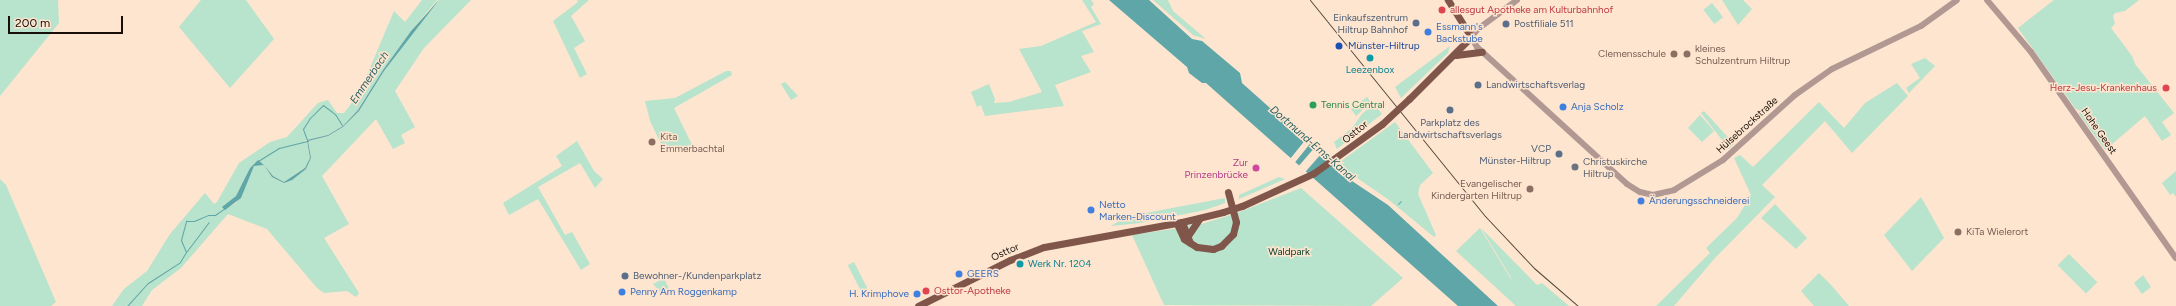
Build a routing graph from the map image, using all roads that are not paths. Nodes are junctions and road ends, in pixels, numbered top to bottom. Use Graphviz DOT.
graph roads {
  1 [pos="1448,0"];
  2 [pos="1516,0"];
  3 [pos="1957,0"];
  4 [pos="1987,0"];
  5 [pos="1471,37"];
  6 [pos="1482,52"];
  7 [pos="1456,55"];
  8 [pos="1228,192"];
  9 [pos="1199,219"];
  10 [pos="1180,224"];
  11 [pos="1188,240"];
  12 [pos="2176,258"];
  13 [pos="918,306"];
  1 -- 5 [label="main road"];
  2 -- 5 [label="street"];
  3 -- 6 [label="street, Hülsebrockstraße"];
  4 -- 12 [label="street, Hohe Geest"];
  5 -- 6 [label="street, Hülsebrockstraße"];
  5 -- 7 [label="main road, Osttor"];
  6 -- 7 [label="main road"];
  7 -- 9 [label="main road, Osttor, bridge"];
  8 -- 11 [label="main road"];
  9 -- 10 [label="main road, Osttor"];
  9 -- 11 [label="main road"];
  10 -- 11 [label="main road"];
  10 -- 13 [label="main road, Osttor"];
}
